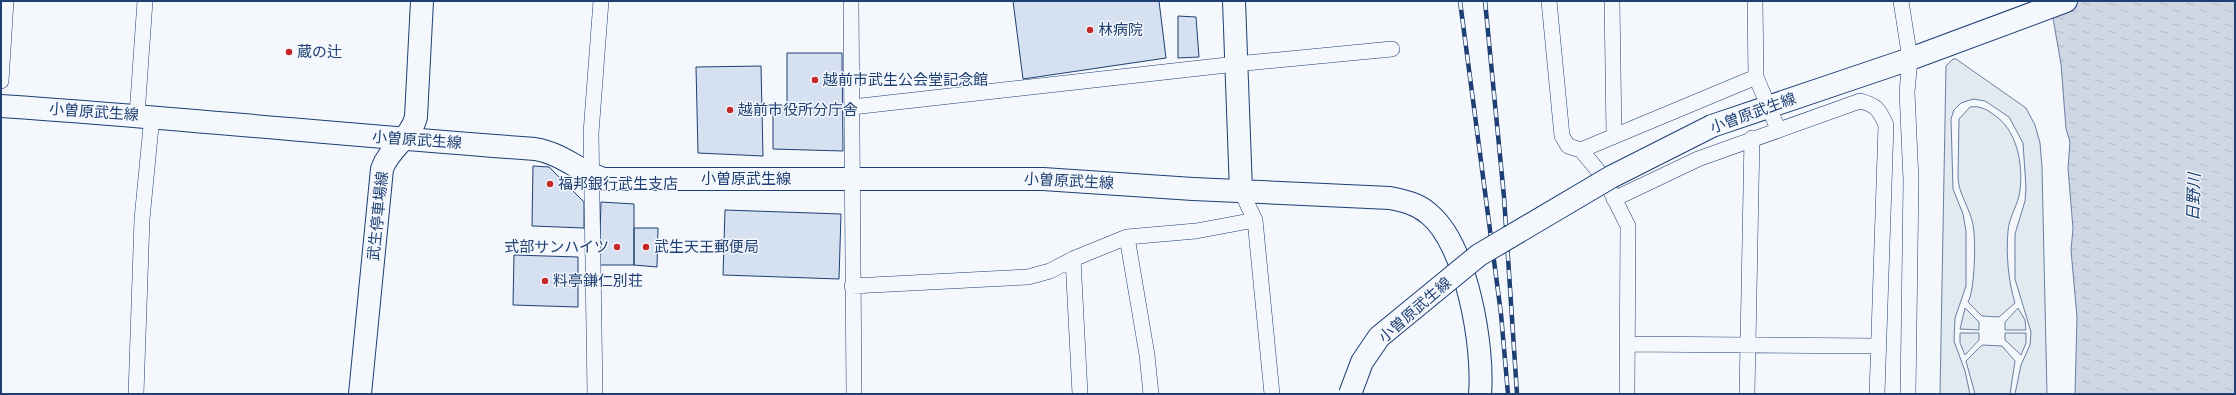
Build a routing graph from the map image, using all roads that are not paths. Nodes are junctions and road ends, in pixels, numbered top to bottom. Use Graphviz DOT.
graph roads {
  1 [pos="6,1"];
  2 [pos="145,1"];
  3 [pos="422,1"];
  4 [pos="600,1"];
  5 [pos="851,1"];
  6 [pos="1234,1"];
  7 [pos="1549,1"];
  8 [pos="1612,1"];
  9 [pos="1755,1"];
  10 [pos="1901,1"];
  11 [pos="2066,1"];
  12 [pos="1392,49"];
  13 [pos="1916,57"];
  14 [pos="1236,64"];
  15 [pos="1756,77"];
  16 [pos="1,81"];
  17 [pos="1,106"];
  18 [pos="1768,106"];
  19 [pos="852,107"];
  20 [pos="145,116"];
  21 [pos="1778,129"];
  22 [pos="1614,136"];
  23 [pos="1752,138"];
  24 [pos="404,139"];
  25 [pos="1581,150"];
  26 [pos="592,176"];
  27 [pos="853,179"];
  28 [pos="1241,191"];
  29 [pos="1614,199"];
  30 [pos="1255,220"];
  31 [pos="1126,237"];
  32 [pos="1073,259"];
  33 [pos="852,286"];
  34 [pos="1628,344"];
  35 [pos="1748,346"];
  36 [pos="1878,346"];
  37 [pos="136,394"];
  38 [pos="360,394"];
  39 [pos="595,394"];
  40 [pos="854,394"];
  41 [pos="1080,394"];
  42 [pos="1151,394"];
  43 [pos="1272,394"];
  44 [pos="1350,394"];
  45 [pos="1480,394"];
  46 [pos="1626,394"];
  47 [pos="1747,394"];
  48 [pos="1877,394"];
  49 [pos="1908,394"];
  1 -- 16 [label="street"];
  2 -- 20 [label="street"];
  3 -- 24 [label="main road, 武生停車場線"];
  4 -- 26 [label="street"];
  5 -- 19 [label="street"];
  6 -- 14 [label="main road"];
  7 -- 25 [label="street"];
  8 -- 22 [label="street"];
  9 -- 15 [label="street"];
  10 -- 13 [label="street"];
  11 -- 13 [label="main road, 小曽原武生線"];
  12 -- 14 [label="street"];
  13 -- 18 [label="main road, 小曽原武生線"];
  13 -- 49 [label="street"];
  14 -- 19 [label="street"];
  14 -- 28 [label="main road"];
  15 -- 18 [label="street"];
  15 -- 22 [label="street"];
  17 -- 20 [label="main road, 小曽原武生線"];
  18 -- 21 [label="street"];
  18 -- 44 [label="main road, 小曽原武生線, bridge"];
  19 -- 27 [label="street"];
  20 -- 24 [label="main road, 小曽原武生線"];
  20 -- 37 [label="street"];
  21 -- 23 [label="street"];
  21 -- 36 [label="street"];
  22 -- 25 [label="street"];
  23 -- 29 [label="street"];
  23 -- 35 [label="street"];
  24 -- 26 [label="main road, 小曽原武生線"];
  24 -- 38 [label="main road, 武生停車場線"];
  25 -- 29 [label="street"];
  26 -- 27 [label="main road, 小曽原武生線"];
  26 -- 39 [label="street"];
  27 -- 28 [label="main road, 小曽原武生線"];
  27 -- 33 [label="street"];
  28 -- 30 [label="street"];
  28 -- 45 [label="main road, 小曽原武生線"];
  29 -- 34 [label="street"];
  30 -- 31 [label="street"];
  30 -- 43 [label="street"];
  31 -- 32 [label="street"];
  31 -- 42 [label="street"];
  32 -- 33 [label="street"];
  32 -- 41 [label="street"];
  33 -- 40 [label="street"];
  34 -- 35 [label="street"];
  34 -- 46 [label="street"];
  35 -- 36 [label="street"];
  35 -- 47 [label="street"];
  36 -- 48 [label="street"];
}
